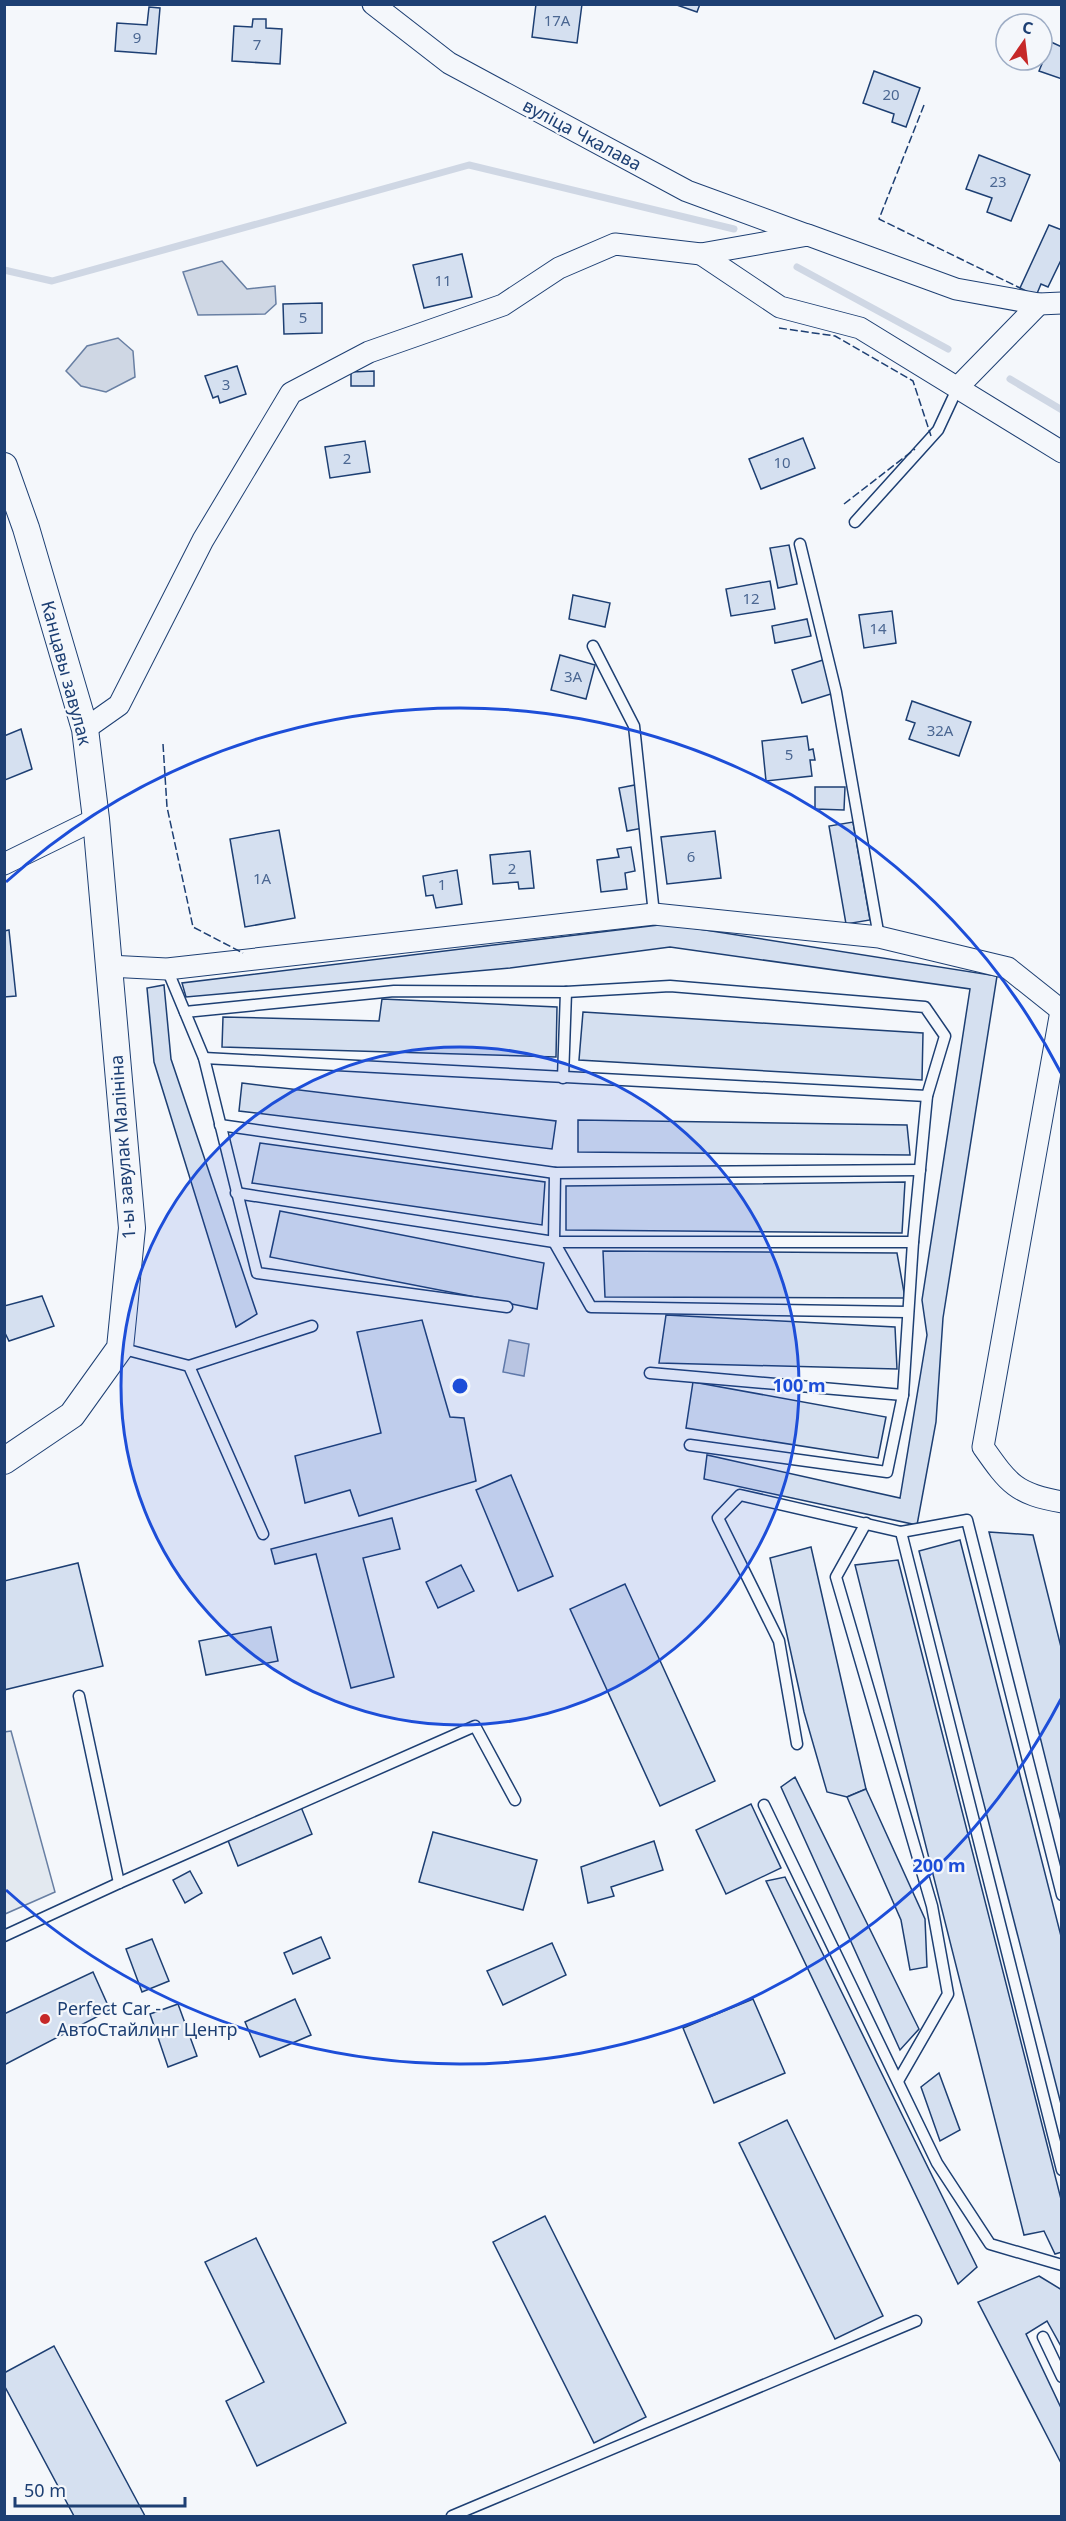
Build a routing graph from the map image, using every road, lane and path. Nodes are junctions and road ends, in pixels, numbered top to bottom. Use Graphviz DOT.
graph roads {
  1 [pos="373,4"];
  2 [pos="808,235"];
  3 [pos="701,254"];
  4 [pos="1062,303"];
  5 [pos="1039,304"];
  6 [pos="958,387"];
  7 [pos="1062,452"];
  8 [pos="4,466"];
  9 [pos="855,522"];
  10 [pos="800,543"];
  11 [pos="593,646"];
  12 [pos="85,729"];
  13 [pos="96,819"];
  14 [pos="4,864"];
  15 [pos="654,914"];
  16 [pos="879,937"];
  17 [pos="108,966"];
  18 [pos="167,969"];
  19 [pos="566,992"];
  20 [pos="1061,1011"];
  21 [pos="185,1012"];
  22 [pos="204,1058"];
  23 [pos="563,1078"];
  24 [pos="927,1096"];
  25 [pos="220,1125"];
  26 [pos="920,1170"];
  27 [pos="555,1173"];
  28 [pos="236,1193"];
  29 [pos="554,1242"];
  30 [pos="913,1242"];
  31 [pos="507,1307"];
  32 [pos="907,1312"];
  33 [pos="312,1326"];
  34 [pos="120,1348"];
  35 [pos="189,1366"];
  36 [pos="651,1373"];
  37 [pos="903,1395"];
  38 [pos="690,1445"];
  39 [pos="4,1461"];
  40 [pos="1062,1502"];
  41 [pos="866,1523"];
  42 [pos="900,1532"];
  43 [pos="263,1534"];
  44 [pos="80,1696"];
  45 [pos="797,1744"];
  46 [pos="515,1800"];
  47 [pos="764,1805"];
  48 [pos="119,1882"];
  49 [pos="1062,1895"];
  50 [pos="4,1936"];
  51 [pos="898,2081"];
  52 [pos="1062,2170"];
  53 [pos="1062,2265"];
  54 [pos="916,2321"];
  55 [pos="1043,2337"];
  56 [pos="1062,2377"];
  57 [pos="452,2517"];
  1 -- 2 [label="street, вуліца Чкалава"];
  2 -- 3 [label="street"];
  2 -- 5 [label="street, вуліца Чкалава"];
  3 -- 6 [label="street"];
  3 -- 12 [label="street"];
  4 -- 5 [label="street, вуліца Чкалава"];
  5 -- 6 [label="street"];
  6 -- 7 [label="street"];
  6 -- 9 [label="lane"];
  8 -- 12 [label="street, Канцавы завулак"];
  10 -- 16 [label="lane"];
  11 -- 15 [label="lane"];
  12 -- 13 [label="street, Канцавы завулак"];
  13 -- 14 [label="street"];
  13 -- 17 [label="street, 1-ы завулак Малініна"];
  15 -- 16 [label="street"];
  15 -- 18 [label="street"];
  16 -- 20 [label="street"];
  17 -- 18 [label="street"];
  17 -- 34 [label="street, 1-ы завулак Малініна"];
  18 -- 21 [label="lane"];
  19 -- 21 [label="lane"];
  19 -- 23 [label="lane"];
  19 -- 24 [label="lane"];
  20 -- 40 [label="street"];
  21 -- 22 [label="lane"];
  22 -- 23 [label="lane"];
  22 -- 25 [label="lane"];
  23 -- 24 [label="lane"];
  24 -- 26 [label="lane"];
  25 -- 27 [label="lane"];
  25 -- 28 [label="lane"];
  26 -- 27 [label="lane"];
  26 -- 30 [label="lane"];
  27 -- 29 [label="lane"];
  28 -- 29 [label="lane"];
  28 -- 31 [label="lane"];
  29 -- 30 [label="lane"];
  29 -- 32 [label="lane"];
  30 -- 32 [label="lane"];
  32 -- 37 [label="lane"];
  33 -- 35 [label="lane"];
  34 -- 35 [label="lane"];
  34 -- 39 [label="street"];
  35 -- 43 [label="lane"];
  36 -- 37 [label="lane"];
  37 -- 38 [label="lane"];
  41 -- 42 [label="lane"];
  41 -- 45 [label="lane"];
  41 -- 51 [label="lane"];
  42 -- 49 [label="lane"];
  42 -- 52 [label="lane"];
  44 -- 48 [label="lane"];
  46 -- 48 [label="lane"];
  47 -- 51 [label="lane"];
  48 -- 50 [label="lane"];
  51 -- 53 [label="lane"];
  54 -- 57 [label="lane"];
  55 -- 56 [label="lane"];
}
